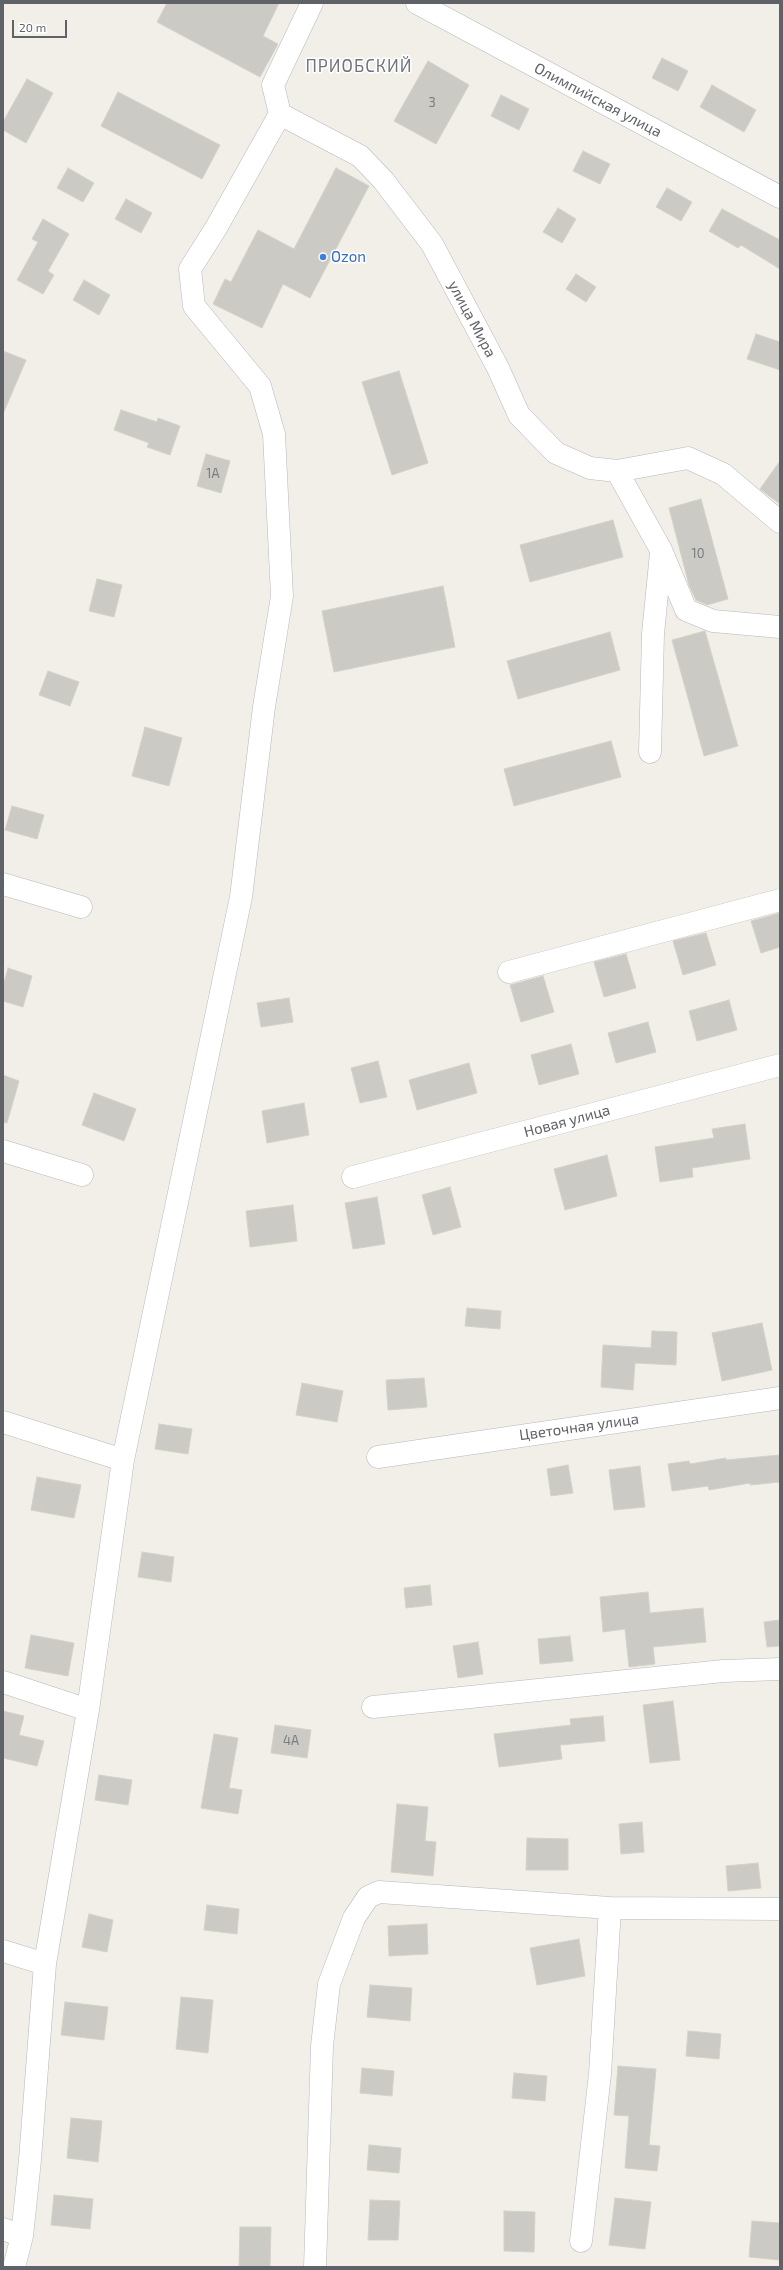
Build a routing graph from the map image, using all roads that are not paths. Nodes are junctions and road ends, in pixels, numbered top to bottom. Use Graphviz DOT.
graph roads {
  1 [pos="312,3"];
  2 [pos="417,3"];
  3 [pos="280,114"];
  4 [pos="780,197"];
  5 [pos="617,471"];
  6 [pos="780,522"];
  7 [pos="661,550"];
  8 [pos="780,627"];
  9 [pos="650,752"];
  10 [pos="3,884"];
  11 [pos="780,900"];
  12 [pos="80,907"];
  13 [pos="509,972"];
  14 [pos="780,1065"];
  15 [pos="3,1151"];
  16 [pos="82,1175"];
  17 [pos="353,1177"];
  18 [pos="780,1398"];
  19 [pos="3,1422"];
  20 [pos="378,1456"];
  21 [pos="123,1460"];
  22 [pos="780,1669"];
  23 [pos="3,1682"];
  24 [pos="373,1707"];
  25 [pos="88,1710"];
  26 [pos="610,1908"];
  27 [pos="780,1909"];
  28 [pos="3,1951"];
  29 [pos="45,1964"];
  30 [pos="12,2233"];
  31 [pos="581,2241"];
  32 [pos="14,2267"];
  33 [pos="315,2267"];
  1 -- 3 [label="street"];
  2 -- 4 [label="street, Олимпийская улица"];
  3 -- 5 [label="street, улица Мира"];
  3 -- 21 [label="street"];
  5 -- 6 [label="street, улица Мира"];
  5 -- 7 [label="street"];
  7 -- 8 [label="street"];
  7 -- 9 [label="street"];
  10 -- 12 [label="street"];
  11 -- 13 [label="street"];
  14 -- 17 [label="street, Новая улица"];
  15 -- 16 [label="street"];
  18 -- 20 [label="street, Цветочная улица"];
  19 -- 21 [label="street"];
  21 -- 25 [label="street"];
  22 -- 24 [label="street"];
  23 -- 25 [label="street"];
  25 -- 29 [label="street"];
  26 -- 27 [label="street"];
  26 -- 31 [label="street"];
  26 -- 33 [label="street"];
  28 -- 29 [label="street"];
  29 -- 30 [label="street"];
  30 -- 32 [label="street"];
}
